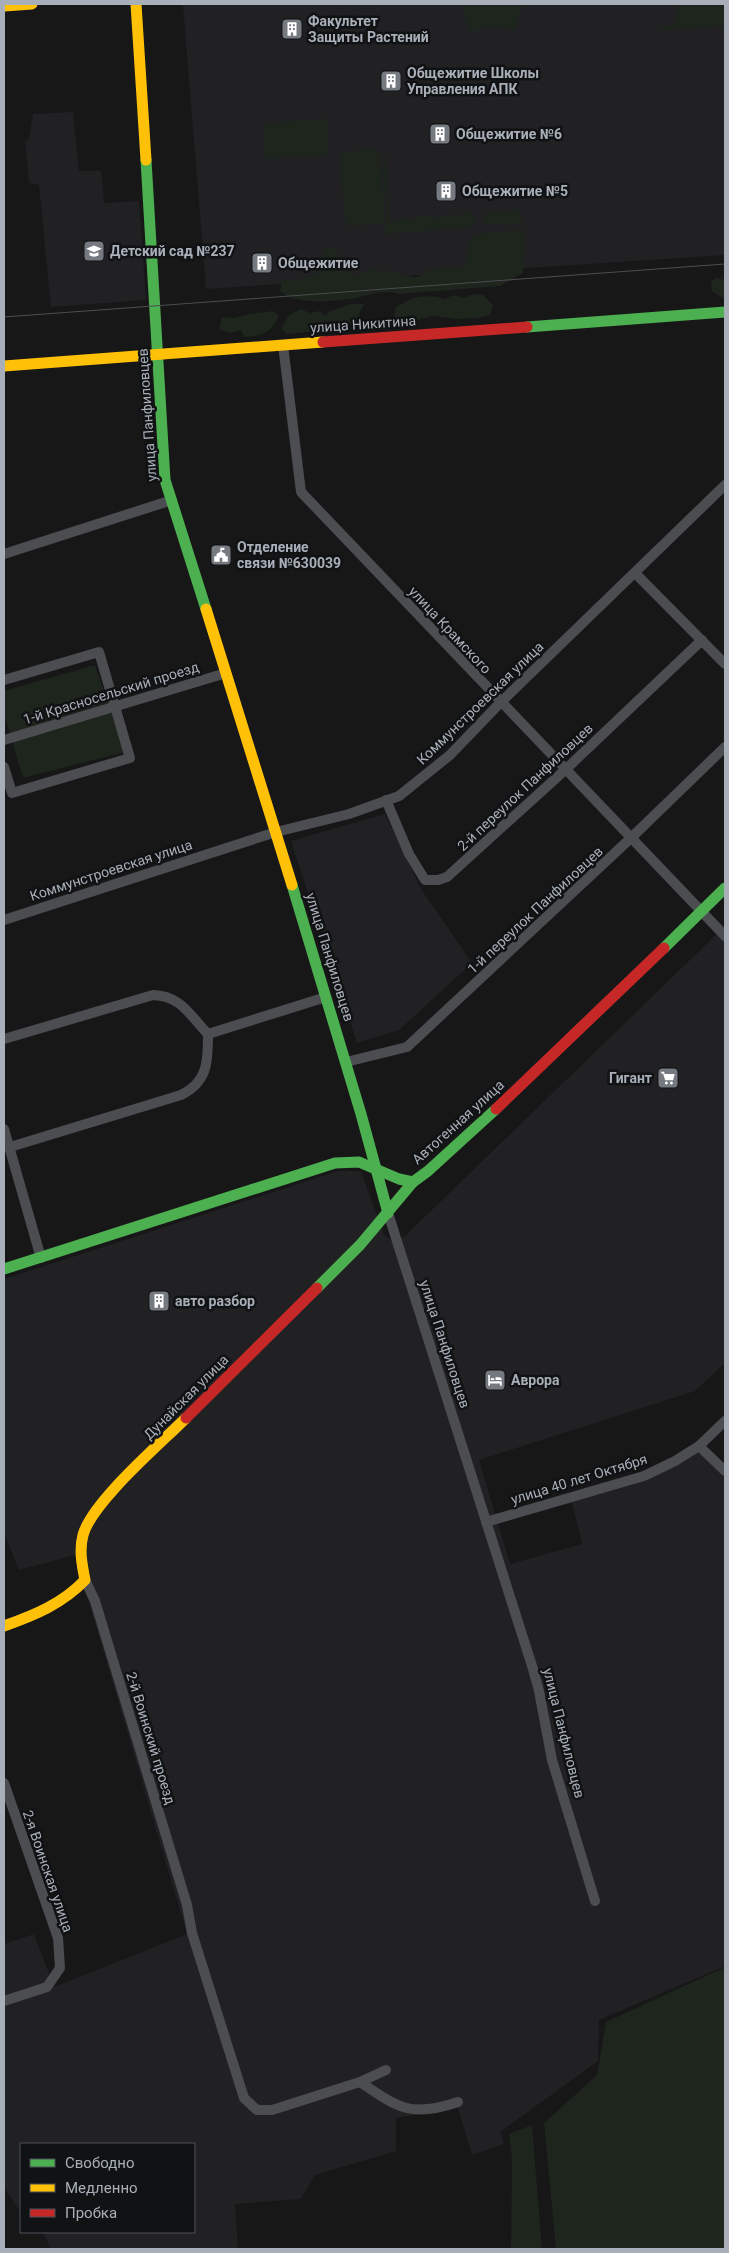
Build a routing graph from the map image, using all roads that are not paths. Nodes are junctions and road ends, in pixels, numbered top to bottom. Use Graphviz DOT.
graph roads {
  1 [pos="32,4"];
  2 [pos="136,4"];
  3 [pos="4,6"];
  4 [pos="725,312"];
  5 [pos="283,344"];
  6 [pos="158,354"];
  7 [pos="4,366"];
  8 [pos="725,485"];
  9 [pos="172,500"];
  10 [pos="4,554"];
  11 [pos="635,572"];
  12 [pos="702,640"];
  13 [pos="725,664"];
  14 [pos="226,673"];
  15 [pos="4,680"];
  16 [pos="500,703"];
  17 [pos="115,706"];
  18 [pos="4,740"];
  19 [pos="725,747"];
  20 [pos="4,767"];
  21 [pos="566,770"];
  22 [pos="386,800"];
  23 [pos="276,832"];
  24 [pos="632,837"];
  25 [pos="725,888"];
  26 [pos="701,911"];
  27 [pos="4,920"];
  28 [pos="725,936"];
  29 [pos="326,997"];
  30 [pos="208,1034"];
  31 [pos="4,1039"];
  32 [pos="346,1062"];
  33 [pos="4,1129"];
  34 [pos="10,1147"];
  35 [pos="375,1168"];
  36 [pos="413,1182"];
  37 [pos="388,1213"];
  38 [pos="41,1258"];
  39 [pos="4,1269"];
  40 [pos="725,1421"];
  41 [pos="699,1446"];
  42 [pos="725,1471"];
  43 [pos="486,1522"];
  44 [pos="85,1580"];
  45 [pos="4,1626"];
  46 [pos="4,1783"];
  47 [pos="595,1900"];
  48 [pos="4,2001"];
  49 [pos="386,2070"];
  50 [pos="360,2082"];
  51 [pos="458,2102"];
  1 -- 3 [label="street"];
  2 -- 6 [label="street, улица Панфиловцев"];
  4 -- 5 [label="street, улица Никитина"];
  5 -- 6 [label="street, улица Никитина"];
  5 -- 16 [label="street, улица Крамского"];
  6 -- 7 [label="street, улица Никитина"];
  6 -- 9 [label="street, улица Панфиловцев"];
  8 -- 11 [label="street, Коммунстроевская улица"];
  9 -- 10 [label="street"];
  9 -- 14 [label="street, улица Панфиловцев"];
  11 -- 12 [label="street"];
  11 -- 16 [label="street, Коммунстроевская улица"];
  12 -- 13 [label="street"];
  12 -- 21 [label="street, 2-й переулок Панфиловцев"];
  14 -- 17 [label="street, 1-й Красносельский проезд"];
  14 -- 23 [label="street, улица Панфиловцев"];
  15 -- 17 [label="street"];
  16 -- 21 [label="street, улица Крамского"];
  16 -- 22 [label="street, Коммунстроевская улица"];
  17 -- 18 [label="street, 1-й Красносельский проезд"];
  17 -- 20 [label="street"];
  19 -- 24 [label="street, 1-й переулок Панфиловцев"];
  21 -- 22 [label="street, 2-й переулок Панфиловцев"];
  21 -- 24 [label="street, улица Крамского"];
  22 -- 23 [label="street, Коммунстроевская улица"];
  23 -- 27 [label="street, Коммунстроевская улица"];
  23 -- 29 [label="street, улица Панфиловцев"];
  24 -- 26 [label="street, улица Крамского"];
  24 -- 32 [label="street, 1-й переулок Панфиловцев"];
  25 -- 26 [label="street, Автогенная улица"];
  26 -- 28 [label="street, улица Крамского"];
  26 -- 36 [label="street, Автогенная улица"];
  29 -- 30 [label="street"];
  29 -- 32 [label="street, улица Панфиловцев"];
  30 -- 31 [label="street"];
  30 -- 34 [label="street"];
  32 -- 35 [label="street, улица Панфиловцев"];
  33 -- 34 [label="street"];
  34 -- 38 [label="street"];
  35 -- 36 [label="street, Автогенная улица"];
  35 -- 37 [label="street, улица Панфиловцев"];
  35 -- 38 [label="street, Автогенная улица"];
  36 -- 37 [label="street, Дунайская улица"];
  37 -- 43 [label="street, улица Панфиловцев"];
  37 -- 44 [label="street, Дунайская улица"];
  38 -- 39 [label="street, Автогенная улица"];
  40 -- 41 [label="street, улица 40 лет Октября"];
  41 -- 42 [label="street"];
  41 -- 43 [label="street, улица 40 лет Октября"];
  43 -- 47 [label="street, улица Панфиловцев"];
  44 -- 45 [label="street"];
  44 -- 50 [label="street, 2-й Воинский проезд"];
  46 -- 48 [label="street, 2-я Воинская улица"];
  49 -- 50 [label="street, 2-й Воинский проезд"];
  50 -- 51 [label="street"];
}
